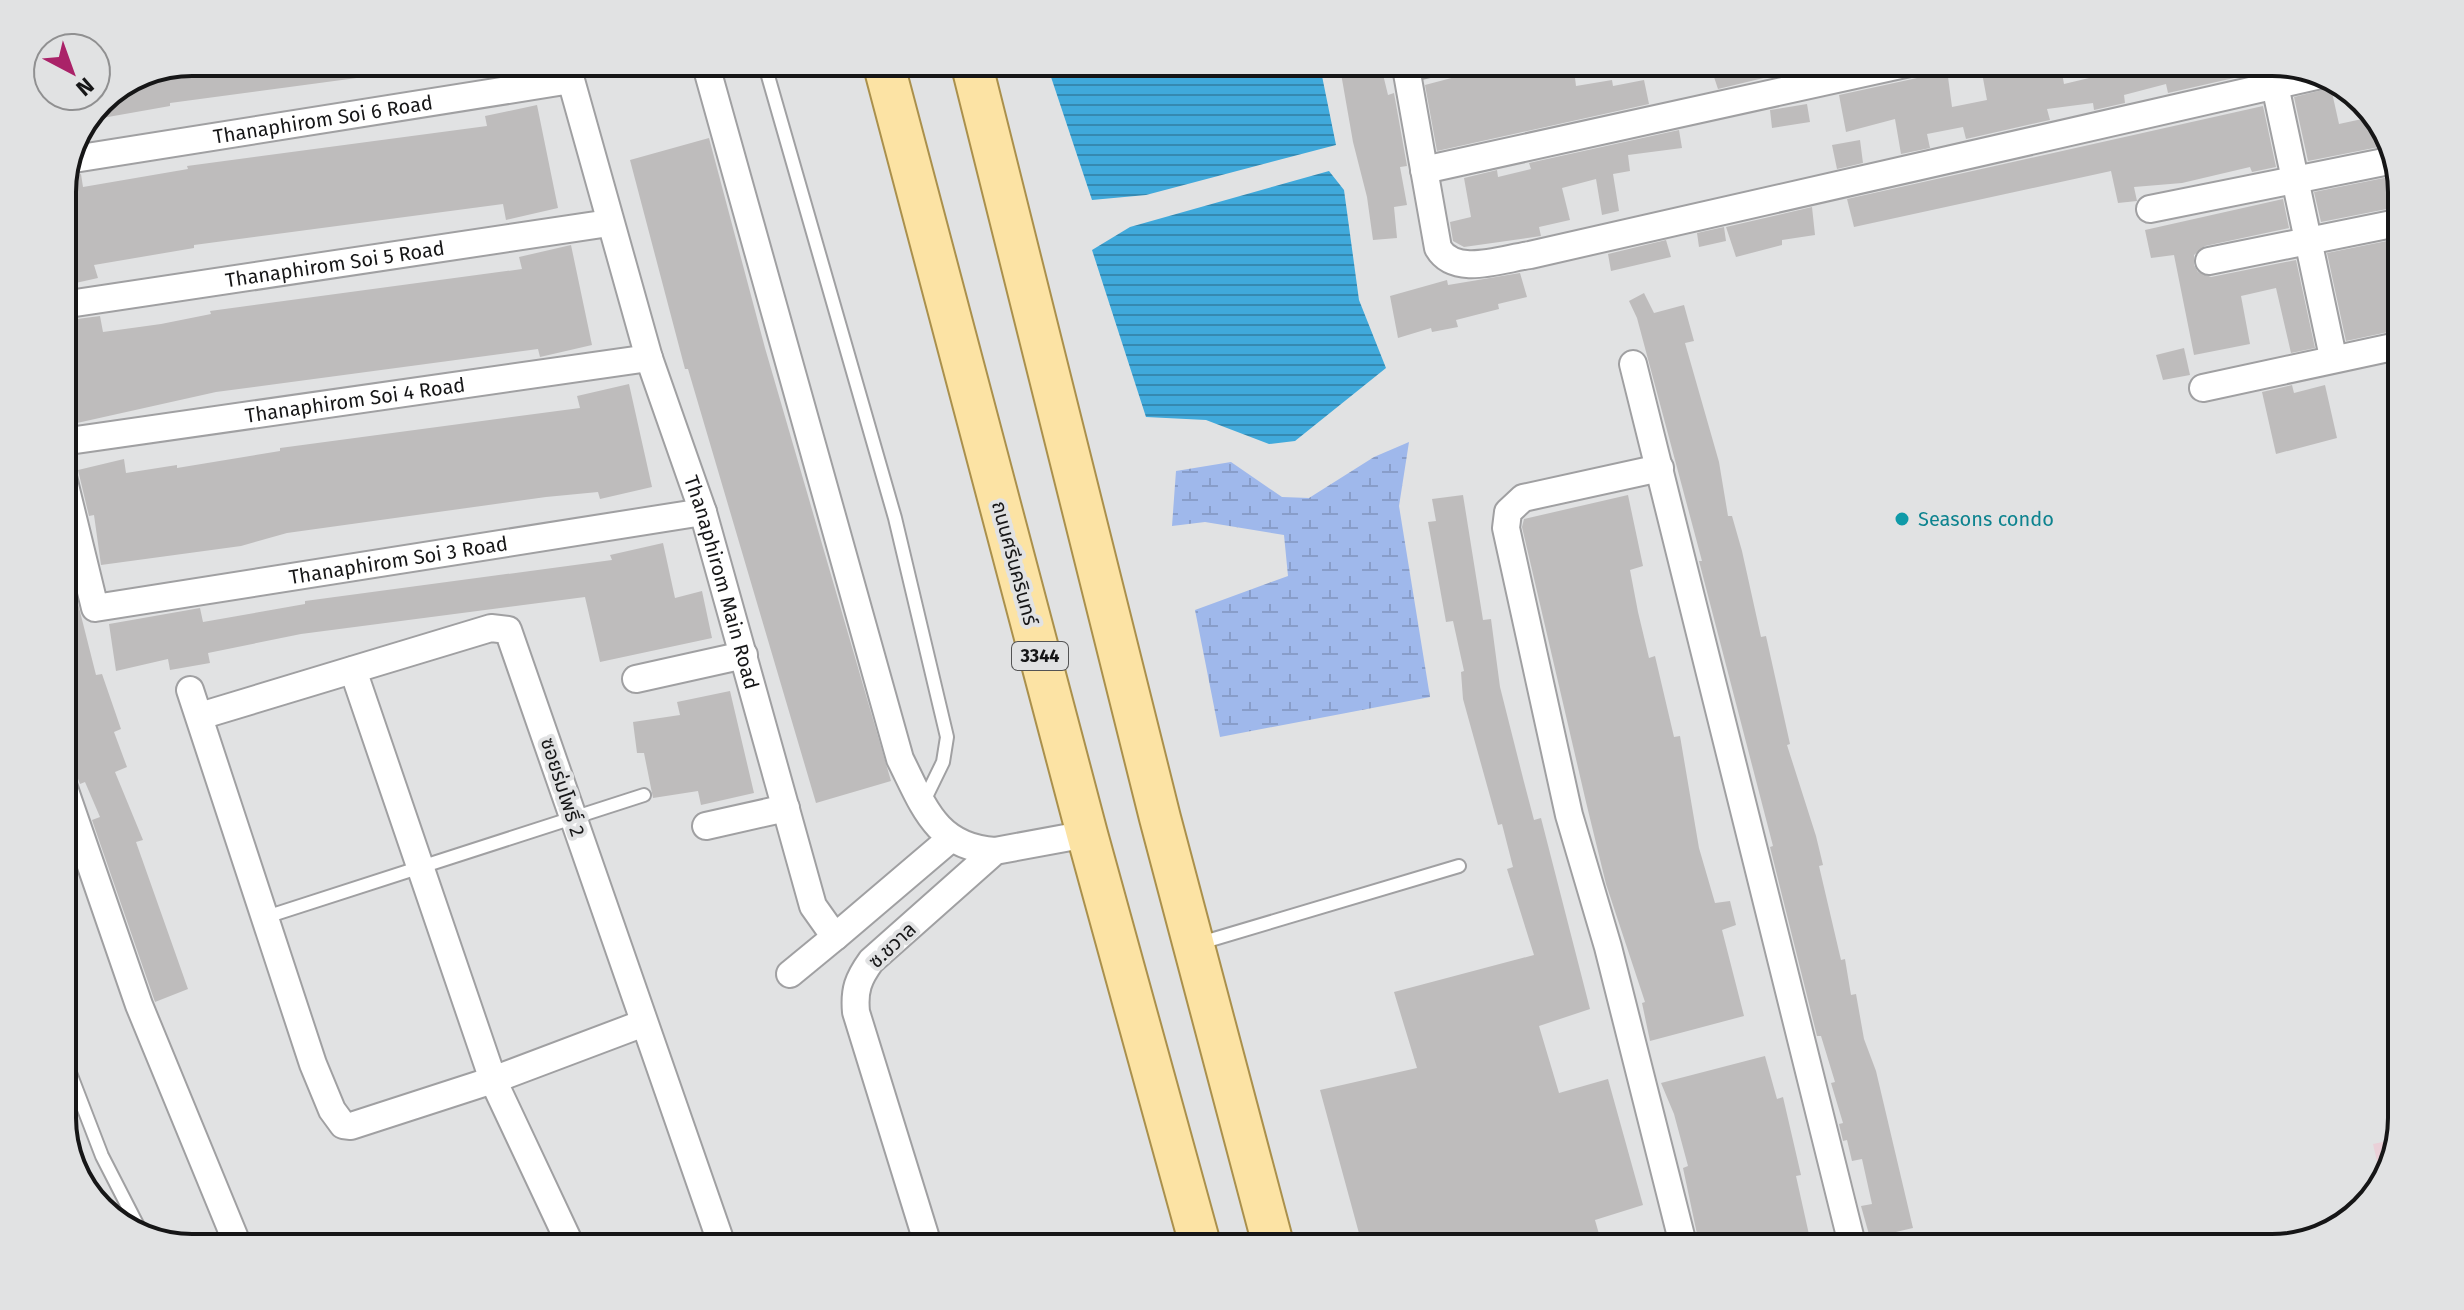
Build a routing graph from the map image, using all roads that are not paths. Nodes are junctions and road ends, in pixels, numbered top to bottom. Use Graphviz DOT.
graph roads {
  1 [pos="709,76"];
  2 [pos="768,76"];
  3 [pos="887,76"];
  4 [pos="975,76"];
  5 [pos="1408,76"];
  6 [pos="1850,76"];
  7 [pos="2265,76"];
  8 [pos="2273,76"];
  9 [pos="571,80"];
  10 [pos="82,158"];
  11 [pos="2384,162"];
  12 [pos="1424,170"];
  13 [pos="2295,182"];
  14 [pos="2150,209"];
  15 [pos="609,223"];
  16 [pos="2388,225"];
  17 [pos="2308,243"];
  18 [pos="2209,261"];
  19 [pos="76,303"];
  20 [pos="2388,347"];
  21 [pos="2333,357"];
  22 [pos="649,358"];
  23 [pos="1633,364"];
  24 [pos="2203,388"];
  25 [pos="76,440"];
  26 [pos="1660,468"];
  27 [pos="703,512"];
  28 [pos="76,530"];
  29 [pos="744,655"];
  30 [pos="353,670"];
  31 [pos="636,679"];
  32 [pos="190,690"];
  33 [pos="200,716"];
  34 [pos="644,795"];
  35 [pos="923,803"];
  36 [pos="786,808"];
  37 [pos="572,817"];
  38 [pos="76,823"];
  39 [pos="706,826"];
  40 [pos="1087,834"];
  41 [pos="949,840"];
  42 [pos="995,851"];
  43 [pos="1459,866"];
  44 [pos="421,867"];
  45 [pos="266,917"];
  46 [pos="835,937"];
  47 [pos="1194,945"];
  48 [pos="790,974"];
  49 [pos="644,1023"];
  50 [pos="493,1080"];
  51 [pos="76,1096"];
  52 [pos="134,1218"];
  53 [pos="233,1234"];
  54 [pos="565,1234"];
  55 [pos="718,1234"];
  56 [pos="925,1234"];
  57 [pos="1197,1234"];
  58 [pos="1270,1234"];
  59 [pos="1680,1234"];
  60 [pos="1850,1234"];
  1 -- 35 [label="street"];
  2 -- 35 [label="lane"];
  3 -- 40 [label="main road, ถนนศรีนครินทร์ / 3344"];
  4 -- 47 [label="main road"];
  5 -- 12 [label="street"];
  6 -- 12 [label="street"];
  7 -- 12 [label="street"];
  8 -- 13 [label="street"];
  9 -- 10 [label="street, Thanaphirom Soi 6 Road"];
  9 -- 15 [label="street, Thanaphirom Main Road"];
  11 -- 13 [label="street"];
  13 -- 14 [label="street"];
  13 -- 17 [label="street"];
  15 -- 19 [label="street, Thanaphirom Soi 5 Road"];
  15 -- 22 [label="street, Thanaphirom Main Road"];
  16 -- 17 [label="street"];
  17 -- 18 [label="street"];
  17 -- 21 [label="street"];
  20 -- 21 [label="street"];
  21 -- 24 [label="street"];
  22 -- 25 [label="street, Thanaphirom Soi 4 Road"];
  22 -- 27 [label="street, Thanaphirom Main Road"];
  23 -- 26 [label="street"];
  26 -- 59 [label="street"];
  26 -- 60 [label="street"];
  27 -- 28 [label="street, Thanaphirom Soi 3 Road"];
  27 -- 29 [label="street, Thanaphirom Main Road"];
  29 -- 31 [label="street"];
  29 -- 36 [label="street, Thanaphirom Main Road"];
  30 -- 33 [label="street, ซอยร่มโพธิ์ 2"];
  30 -- 37 [label="street, ซอยร่มโพธิ์ 2"];
  30 -- 44 [label="street"];
  32 -- 33 [label="street"];
  33 -- 45 [label="street"];
  34 -- 37 [label="lane"];
  35 -- 41 [label="street"];
  36 -- 39 [label="street"];
  36 -- 46 [label="street, Thanaphirom Main Road"];
  37 -- 44 [label="lane"];
  37 -- 49 [label="street, ซอยร่มโพธิ์ 2"];
  38 -- 53 [label="street"];
  40 -- 42 [label="street"];
  40 -- 57 [label="main road, ถนนศรีนครินทร์ / 3344"];
  41 -- 42 [label="street"];
  41 -- 46 [label="street"];
  42 -- 56 [label="street, ซ.ชวาล"];
  43 -- 47 [label="lane"];
  44 -- 45 [label="lane"];
  44 -- 50 [label="street"];
  45 -- 50 [label="street"];
  46 -- 48 [label="street"];
  47 -- 58 [label="main road"];
  49 -- 50 [label="street"];
  49 -- 55 [label="street, ซอยร่มโพธิ์ 2"];
  50 -- 54 [label="street"];
  51 -- 52 [label="lane"];
}
